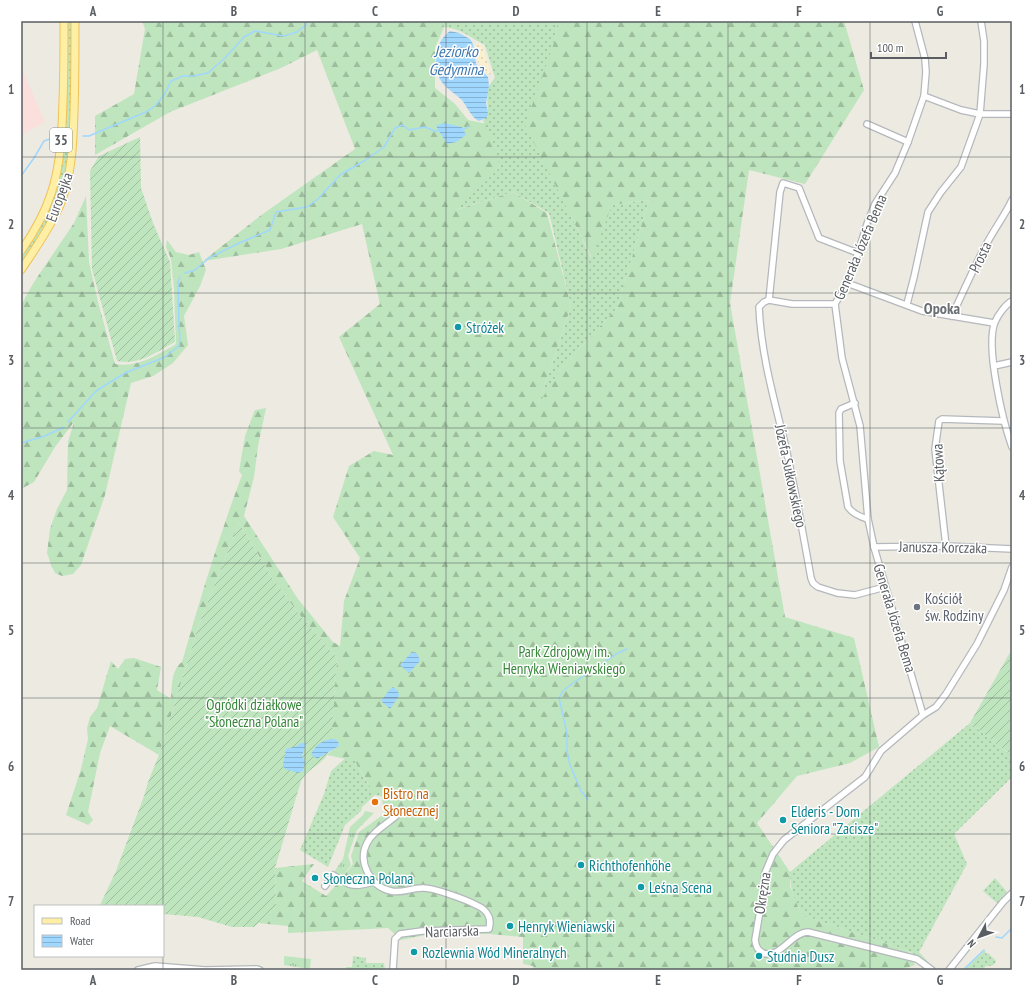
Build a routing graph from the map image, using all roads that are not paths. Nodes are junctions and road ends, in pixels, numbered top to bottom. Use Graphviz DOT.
graph roads {
  1 [pos="64,21"];
  2 [pos="75,21"];
  3 [pos="915,21"];
  4 [pos="981,21"];
  5 [pos="924,96"];
  6 [pos="980,114"];
  7 [pos="1012,114"];
  8 [pos="867,124"];
  9 [pos="908,142"];
  10 [pos="1012,200"];
  11 [pos="21,252"];
  12 [pos="858,253"];
  13 [pos="21,270"];
  14 [pos="847,283"];
  15 [pos="769,300"];
  16 [pos="1012,301"];
  17 [pos="835,304"];
  18 [pos="907,304"];
  19 [pos="952,316"];
  20 [pos="994,323"];
  21 [pos="1012,362"];
  22 [pos="994,366"];
  23 [pos="855,403"];
  24 [pos="1004,421"];
  25 [pos="1009,429"];
  26 [pos="1012,447"];
  27 [pos="868,519"];
  28 [pos="946,546"];
  29 [pos="874,547"];
  30 [pos="1012,549"];
  31 [pos="1012,566"];
  32 [pos="885,588"];
  33 [pos="923,715"];
  34 [pos="396,816"];
  35 [pos="373,882"];
  36 [pos="325,886"];
  37 [pos="1012,893"];
  38 [pos="138,970"];
  39 [pos="260,970"];
  40 [pos="393,970"];
  41 [pos="932,970"];
  42 [pos="949,970"];
  1 -- 11 [label="main road, Europejka / 35"];
  2 -- 13 [label="main road, Europejka / 35"];
  3 -- 5 [label="street, Generała Józefa Bema"];
  4 -- 6 [label="street"];
  5 -- 6 [label="street"];
  5 -- 9 [label="street, Generała Józefa Bema"];
  6 -- 7 [label="street"];
  6 -- 18 [label="street"];
  8 -- 9 [label="street"];
  9 -- 12 [label="street, Generała Józefa Bema"];
  10 -- 19 [label="street, Prosta"];
  12 -- 14 [label="street, Generała Józefa Bema"];
  12 -- 15 [label="street, Józefa Sułkowskiego"];
  14 -- 17 [label="street, Generała Józefa Bema"];
  14 -- 18 [label="street"];
  15 -- 17 [label="street"];
  15 -- 32 [label="street, Józefa Sułkowskiego"];
  16 -- 20 [label="street"];
  17 -- 23 [label="street, Generała Józefa Bema"];
  18 -- 19 [label="street"];
  19 -- 20 [label="street"];
  20 -- 22 [label="street"];
  21 -- 22 [label="street"];
  22 -- 24 [label="street"];
  23 -- 27 [label="street, Generała Józefa Bema"];
  23 -- 27 [label="street"];
  24 -- 25 [label="street"];
  24 -- 28 [label="street, Kątowa"];
  25 -- 26 [label="street"];
  27 -- 29 [label="street, Generała Józefa Bema"];
  28 -- 29 [label="street, Janusza Korczaka"];
  28 -- 30 [label="street, Janusza Korczaka"];
  29 -- 32 [label="street, Generała Józefa Bema"];
  31 -- 33 [label="street"];
  32 -- 33 [label="street, Generała Józefa Bema"];
  33 -- 41 [label="street, Okrężna"];
  34 -- 35 [label="street"];
  35 -- 36 [label="street"];
  35 -- 40 [label="street, Narciarska"];
  37 -- 42 [label="street"];
  38 -- 39 [label="street"];
}
